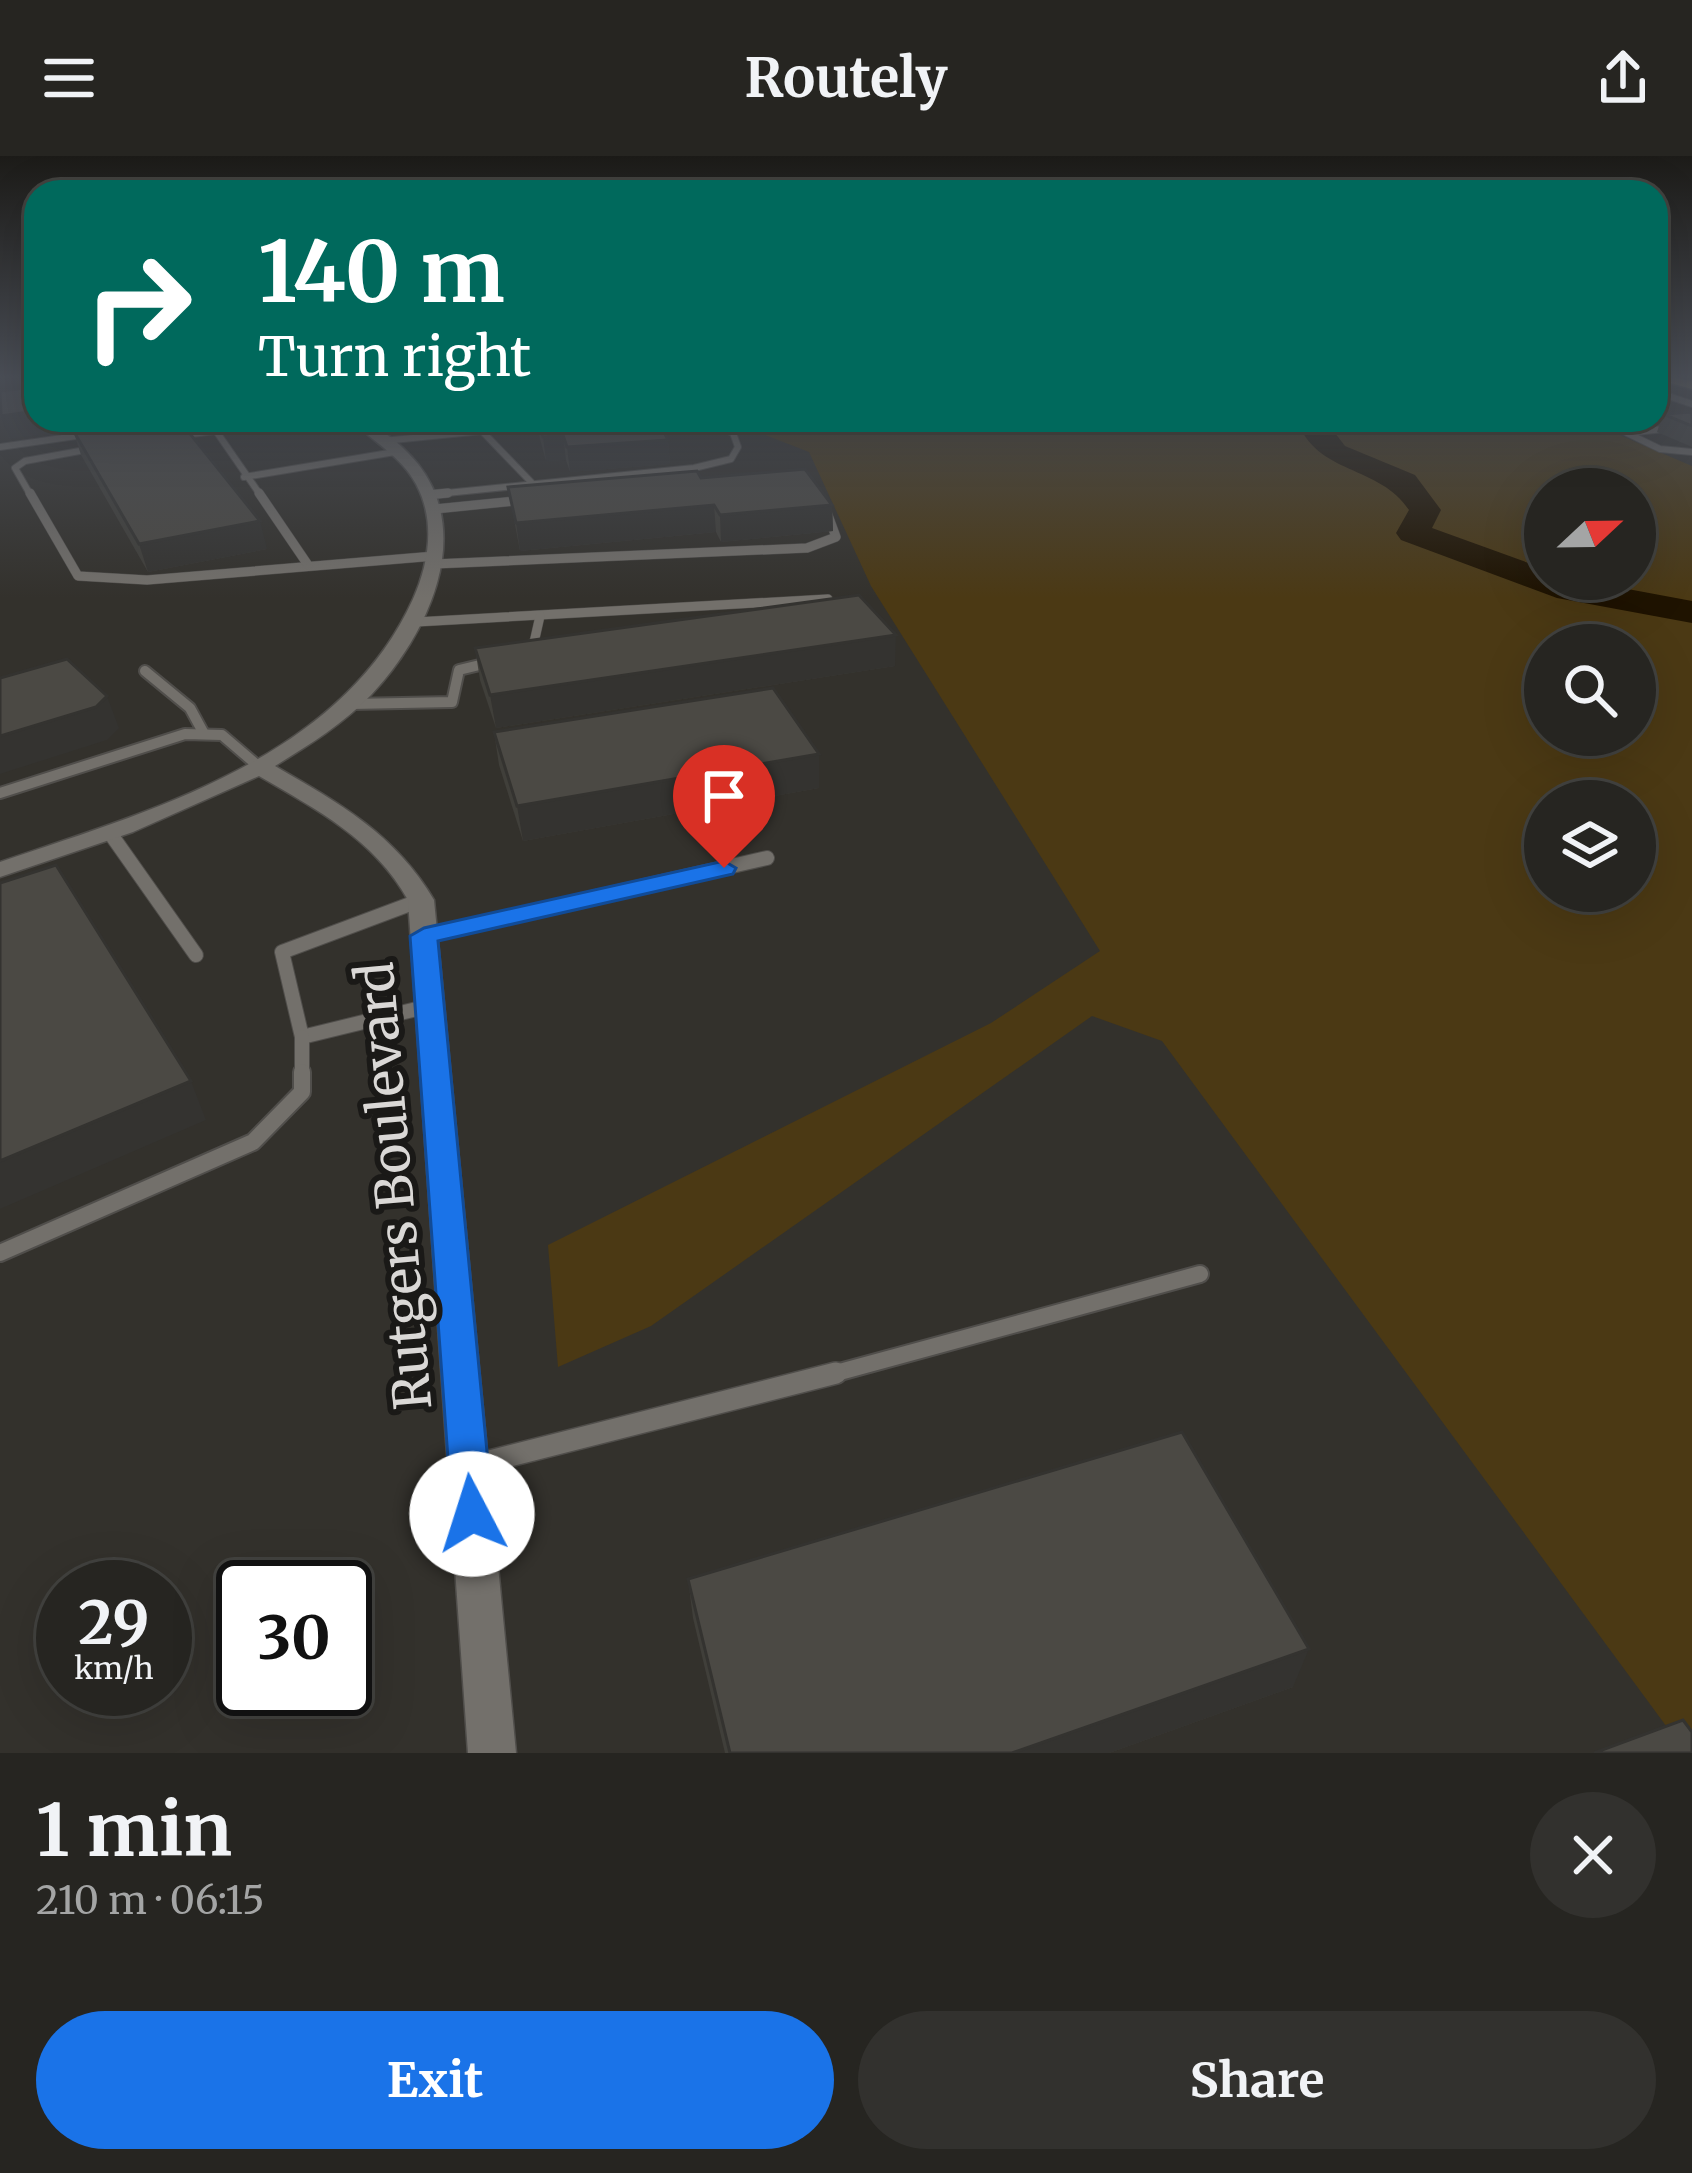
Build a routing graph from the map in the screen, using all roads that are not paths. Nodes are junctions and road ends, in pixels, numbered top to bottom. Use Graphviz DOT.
graph roads {
  1 [pos="86,450"];
  2 [pos="227,450"];
  3 [pos="343,450"];
  4 [pos="396,450"];
  5 [pos="500,450"];
  6 [pos="737,450"];
  7 [pos="244,477"];
  8 [pos="532,483"];
  9 [pos="815,498"];
  10 [pos="526,499"];
  11 [pos="431,502"];
  12 [pos="434,560"];
  13 [pos="308,565"];
  14 [pos="828,599"];
  15 [pos="540,616"];
  16 [pos="416,622"];
  17 [pos="145,670"];
  18 [pos="351,704"];
  19 [pos="203,732"];
  20 [pos="257,765"];
  21 [pos="0,793"];
  22 [pos="109,832"];
  23 [pos="767,858"];
  24 [pos="0,870"];
  25 [pos="421,900"];
  26 [pos="424,936"];
  27 [pos="196,956"];
  28 [pos="431,1006"];
  29 [pos="302,1037"];
  30 [pos="0,1253"];
  31 [pos="1200,1274"];
  32 [pos="469,1466"];
  33 [pos="492,1753"];
  1 -- 13 [label="lane"];
  2 -- 7 [label="lane"];
  3 -- 7 [label="lane"];
  4 -- 11 [label="street"];
  5 -- 8 [label="lane"];
  6 -- 8 [label="lane"];
  7 -- 13 [label="lane"];
  8 -- 11 [label="lane"];
  9 -- 12 [label="lane"];
  10 -- 11 [label="lane"];
  11 -- 12 [label="street"];
  12 -- 13 [label="lane"];
  12 -- 16 [label="street"];
  14 -- 15 [label="lane"];
  15 -- 16 [label="lane"];
  15 -- 18 [label="lane"];
  16 -- 18 [label="street"];
  17 -- 19 [label="lane"];
  18 -- 20 [label="street"];
  19 -- 20 [label="lane"];
  19 -- 21 [label="lane"];
  20 -- 22 [label="street"];
  20 -- 25 [label="street, Rutgers Boulevard"];
  22 -- 24 [label="street"];
  22 -- 27 [label="lane"];
  23 -- 26 [label="lane"];
  25 -- 26 [label="street, Rutgers Boulevard"];
  25 -- 29 [label="lane"];
  26 -- 28 [label="street, Rutgers Boulevard"];
  28 -- 29 [label="lane"];
  28 -- 32 [label="street, Rutgers Boulevard"];
  29 -- 30 [label="lane"];
  31 -- 32 [label="lane"];
  32 -- 33 [label="street, Rutgers Boulevard"];
}
